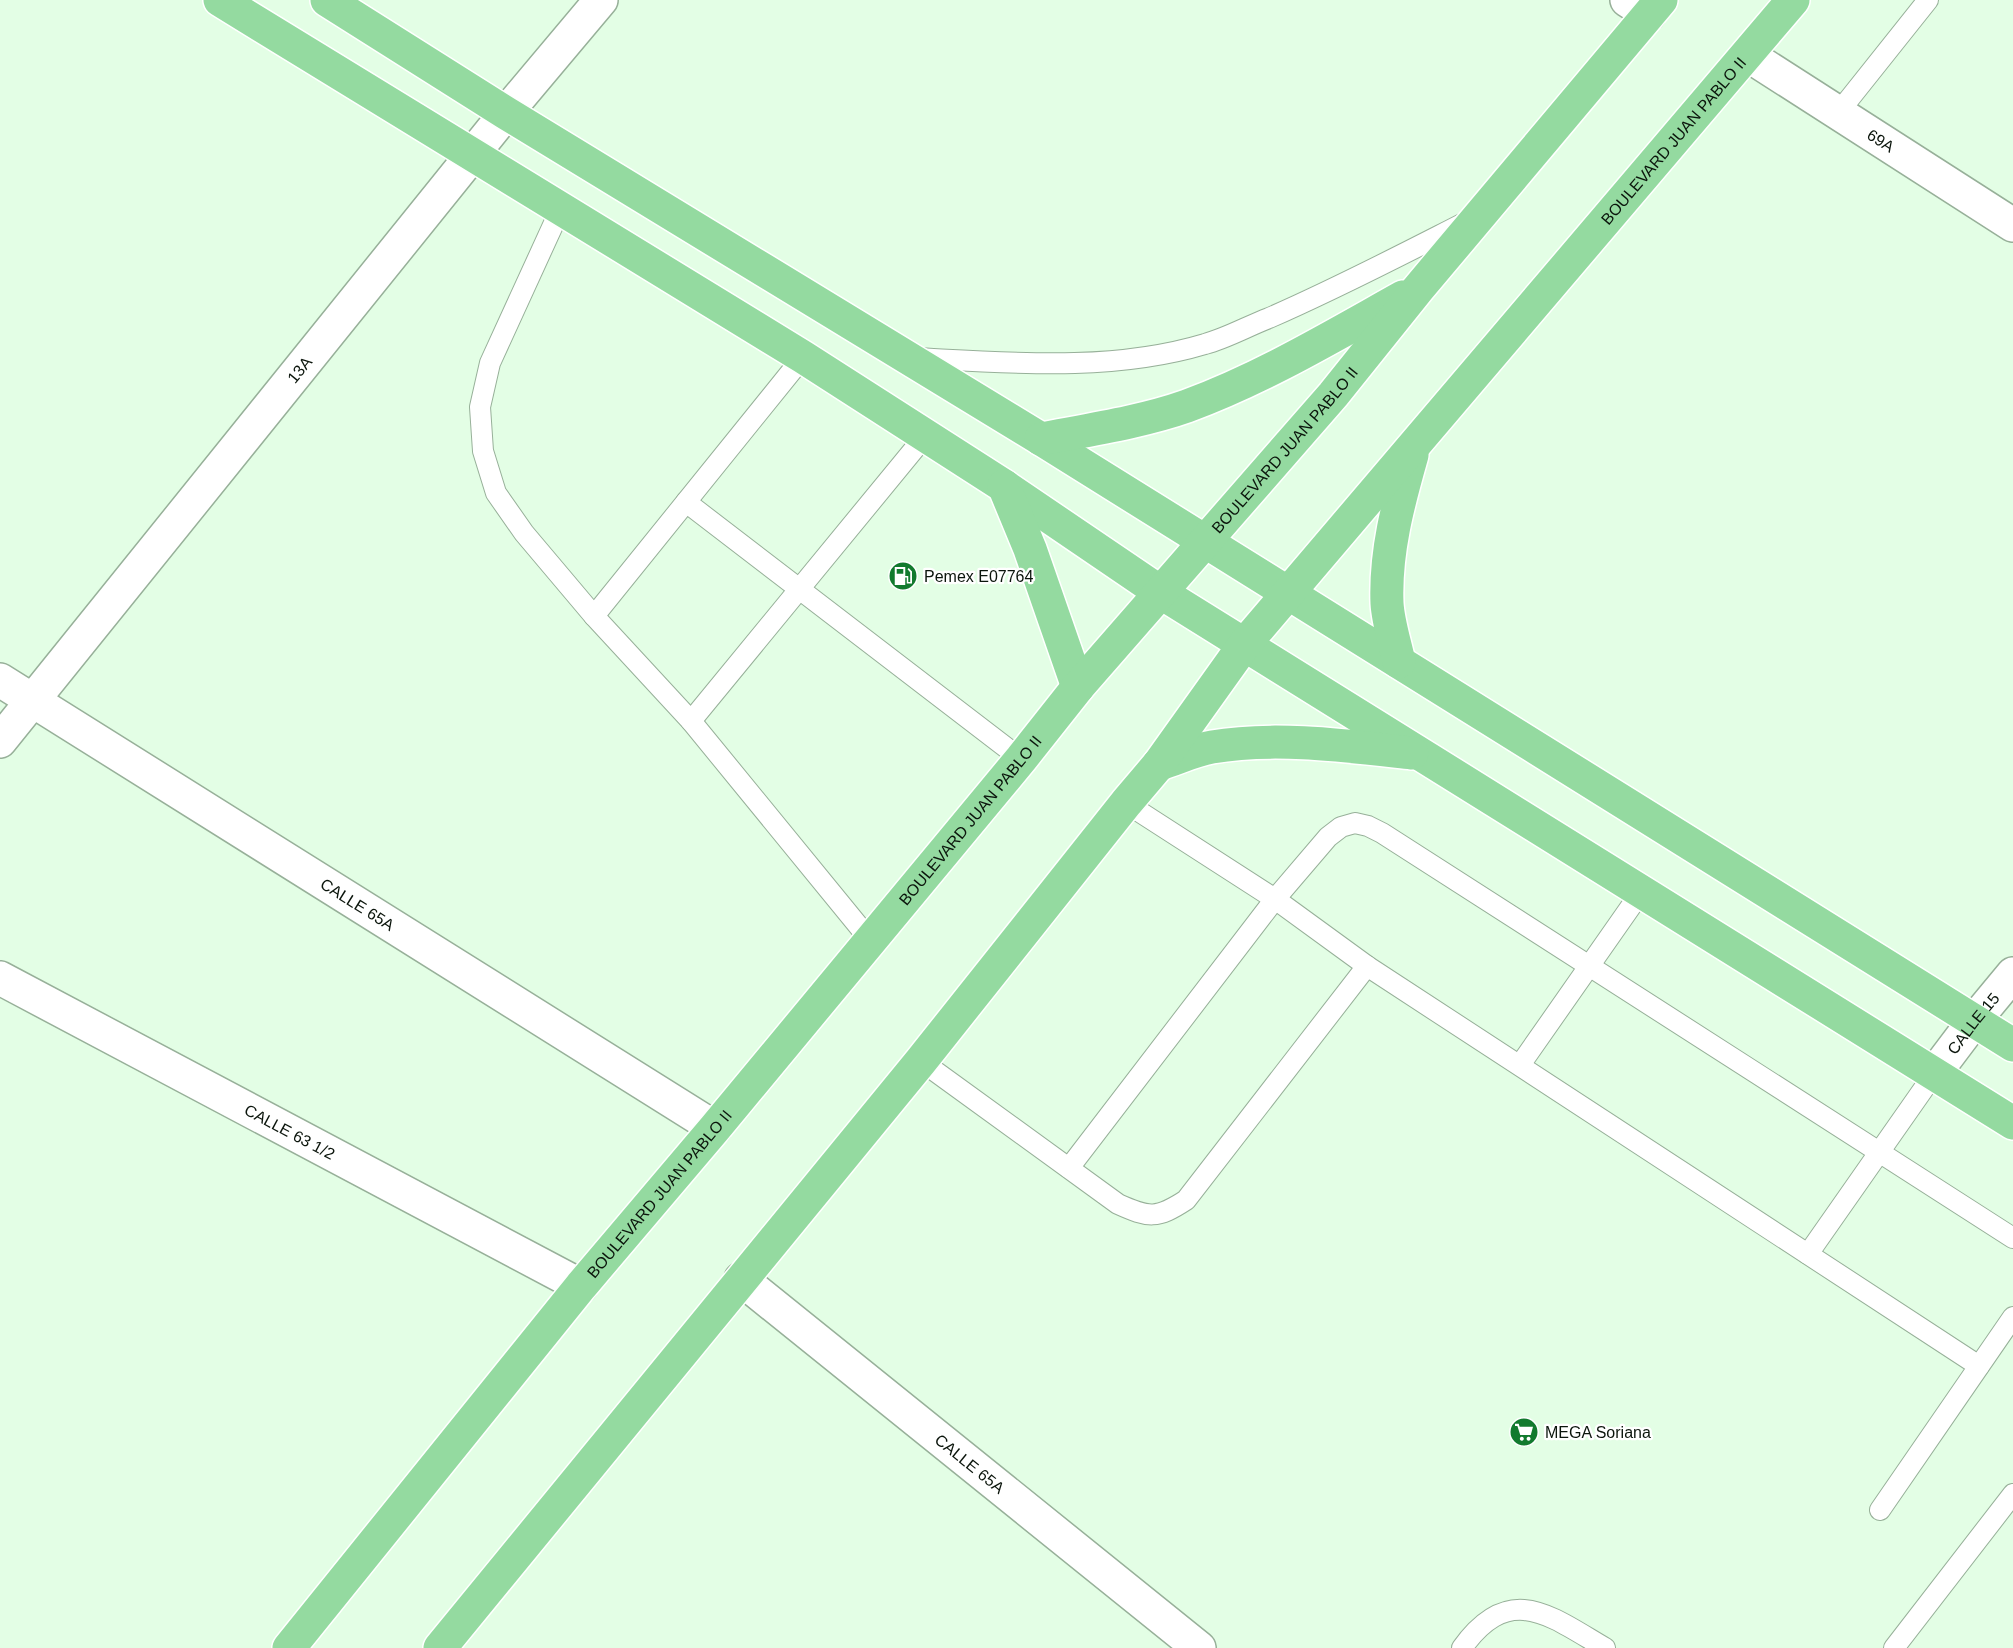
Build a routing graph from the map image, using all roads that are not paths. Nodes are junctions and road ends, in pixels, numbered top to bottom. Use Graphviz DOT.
graph roads {
  1 [pos="220,0"];
  2 [pos="327,0"];
  3 [pos="601,0"];
  4 [pos="1793,0"];
  5 [pos="1928,0"];
  6 [pos="1646,5"];
  7 [pos="1748,54"];
  8 [pos="1838,112"];
  9 [pos="506,113"];
  10 [pos="472,156"];
  11 [pos="560,210"];
  12 [pos="1481,214"];
  13 [pos="2013,225"];
  14 [pos="1418,289"];
  15 [pos="802,357"];
  16 [pos="907,357"];
  17 [pos="925,436"];
  18 [pos="1041,439"];
  19 [pos="1416,444"];
  20 [pos="1004,486"];
  21 [pos="686,502"];
  22 [pos="1204,541"];
  23 [pos="800,589"];
  24 [pos="1160,592"];
  25 [pos="1289,594"];
  26 [pos="594,616"];
  27 [pos="1244,645"];
  28 [pos="1399,662"];
  29 [pos="0,680"];
  30 [pos="1077,687"];
  31 [pos="32,700"];
  32 [pos="691,721"];
  33 [pos="0,741"];
  34 [pos="1418,753"];
  35 [pos="1021,759"];
  36 [pos="1159,764"];
  37 [pos="1126,803"];
  38 [pos="1641,892"];
  39 [pos="1275,899"];
  40 [pos="870,940"];
  41 [pos="1368,966"];
  42 [pos="1590,967"];
  43 [pos="2013,974"];
  44 [pos="0,978"];
  45 [pos="1974,1021"];
  46 [pos="2013,1045"];
  47 [pos="921,1061"];
  48 [pos="1520,1065"];
  49 [pos="1934,1074"];
  50 [pos="2013,1123"];
  51 [pos="714,1128"];
  52 [pos="1879,1152"];
  53 [pos="1069,1168"];
  54 [pos="2013,1238"];
  55 [pos="1808,1254"];
  56 [pos="741,1279"];
  57 [pos="581,1286"];
  58 [pos="2013,1317"];
  59 [pos="1979,1366"];
  60 [pos="2013,1494"];
  61 [pos="1880,1510"];
  62 [pos="289,1648"];
  63 [pos="440,1648"];
  64 [pos="1198,1648"];
  65 [pos="1462,1648"];
  66 [pos="1605,1648"];
  67 [pos="1894,1648"];
  1 -- 10 [label="main road"];
  2 -- 9 [label="main road"];
  3 -- 9 [label="street, 13A"];
  4 -- 7 [label="main road, BOULEVARD JUAN PABLO II"];
  5 -- 8 [label="lane"];
  6 -- 12 [label="main road, BOULEVARD JUAN PABLO II"];
  7 -- 8 [label="street, 69A"];
  7 -- 19 [label="main road, BOULEVARD JUAN PABLO II"];
  8 -- 13 [label="street, 69A"];
  9 -- 10 [label="street, 13A"];
  9 -- 16 [label="main road"];
  10 -- 11 [label="main road"];
  10 -- 31 [label="street, 13A"];
  11 -- 15 [label="main road"];
  11 -- 26 [label="lane"];
  12 -- 14 [label="main road, BOULEVARD JUAN PABLO II"];
  12 -- 16 [label="lane"];
  14 -- 18 [label="main road"];
  14 -- 22 [label="main road, BOULEVARD JUAN PABLO II"];
  15 -- 17 [label="main road"];
  15 -- 21 [label="lane"];
  16 -- 18 [label="main road"];
  17 -- 20 [label="main road"];
  17 -- 23 [label="lane"];
  18 -- 22 [label="main road"];
  19 -- 25 [label="main road, BOULEVARD JUAN PABLO II"];
  19 -- 28 [label="main road"];
  20 -- 24 [label="main road"];
  20 -- 30 [label="main road"];
  21 -- 23 [label="lane"];
  21 -- 26 [label="lane"];
  22 -- 24 [label="main road, BOULEVARD JUAN PABLO II"];
  22 -- 25 [label="main road"];
  23 -- 32 [label="lane"];
  23 -- 35 [label="lane"];
  24 -- 27 [label="main road"];
  24 -- 30 [label="main road, BOULEVARD JUAN PABLO II"];
  25 -- 27 [label="main road, BOULEVARD JUAN PABLO II"];
  25 -- 28 [label="main road"];
  26 -- 32 [label="lane"];
  27 -- 34 [label="main road"];
  27 -- 36 [label="main road, BOULEVARD JUAN PABLO II"];
  28 -- 45 [label="main road"];
  29 -- 31 [label="street, CALLE 65A"];
  30 -- 35 [label="main road, BOULEVARD JUAN PABLO II"];
  31 -- 33 [label="street, 13A"];
  31 -- 51 [label="street, CALLE 65A"];
  32 -- 40 [label="lane"];
  34 -- 36 [label="main road"];
  34 -- 38 [label="main road"];
  35 -- 40 [label="main road, BOULEVARD JUAN PABLO II"];
  36 -- 37 [label="main road, BOULEVARD JUAN PABLO II"];
  37 -- 39 [label="lane"];
  37 -- 47 [label="main road, BOULEVARD JUAN PABLO II"];
  38 -- 42 [label="lane"];
  38 -- 49 [label="main road"];
  39 -- 41 [label="lane"];
  39 -- 42 [label="lane"];
  39 -- 53 [label="lane"];
  40 -- 51 [label="main road, BOULEVARD JUAN PABLO II"];
  41 -- 48 [label="lane"];
  41 -- 53 [label="lane"];
  42 -- 48 [label="lane"];
  42 -- 52 [label="lane"];
  43 -- 45 [label="street, CALLE 15"];
  44 -- 57 [label="street, CALLE 63 1/2"];
  45 -- 46 [label="main road"];
  45 -- 49 [label="street, CALLE 15"];
  47 -- 53 [label="lane"];
  47 -- 56 [label="main road, BOULEVARD JUAN PABLO II"];
  48 -- 55 [label="lane"];
  49 -- 50 [label="main road"];
  49 -- 52 [label="lane"];
  51 -- 57 [label="main road, BOULEVARD JUAN PABLO II"];
  52 -- 54 [label="lane"];
  52 -- 55 [label="lane"];
  55 -- 59 [label="lane"];
  56 -- 63 [label="main road, BOULEVARD JUAN PABLO II"];
  56 -- 64 [label="street, CALLE 65A"];
  57 -- 62 [label="main road, BOULEVARD JUAN PABLO II"];
  58 -- 59 [label="lane"];
  59 -- 61 [label="lane"];
  60 -- 67 [label="lane"];
  65 -- 66 [label="lane"];
}
